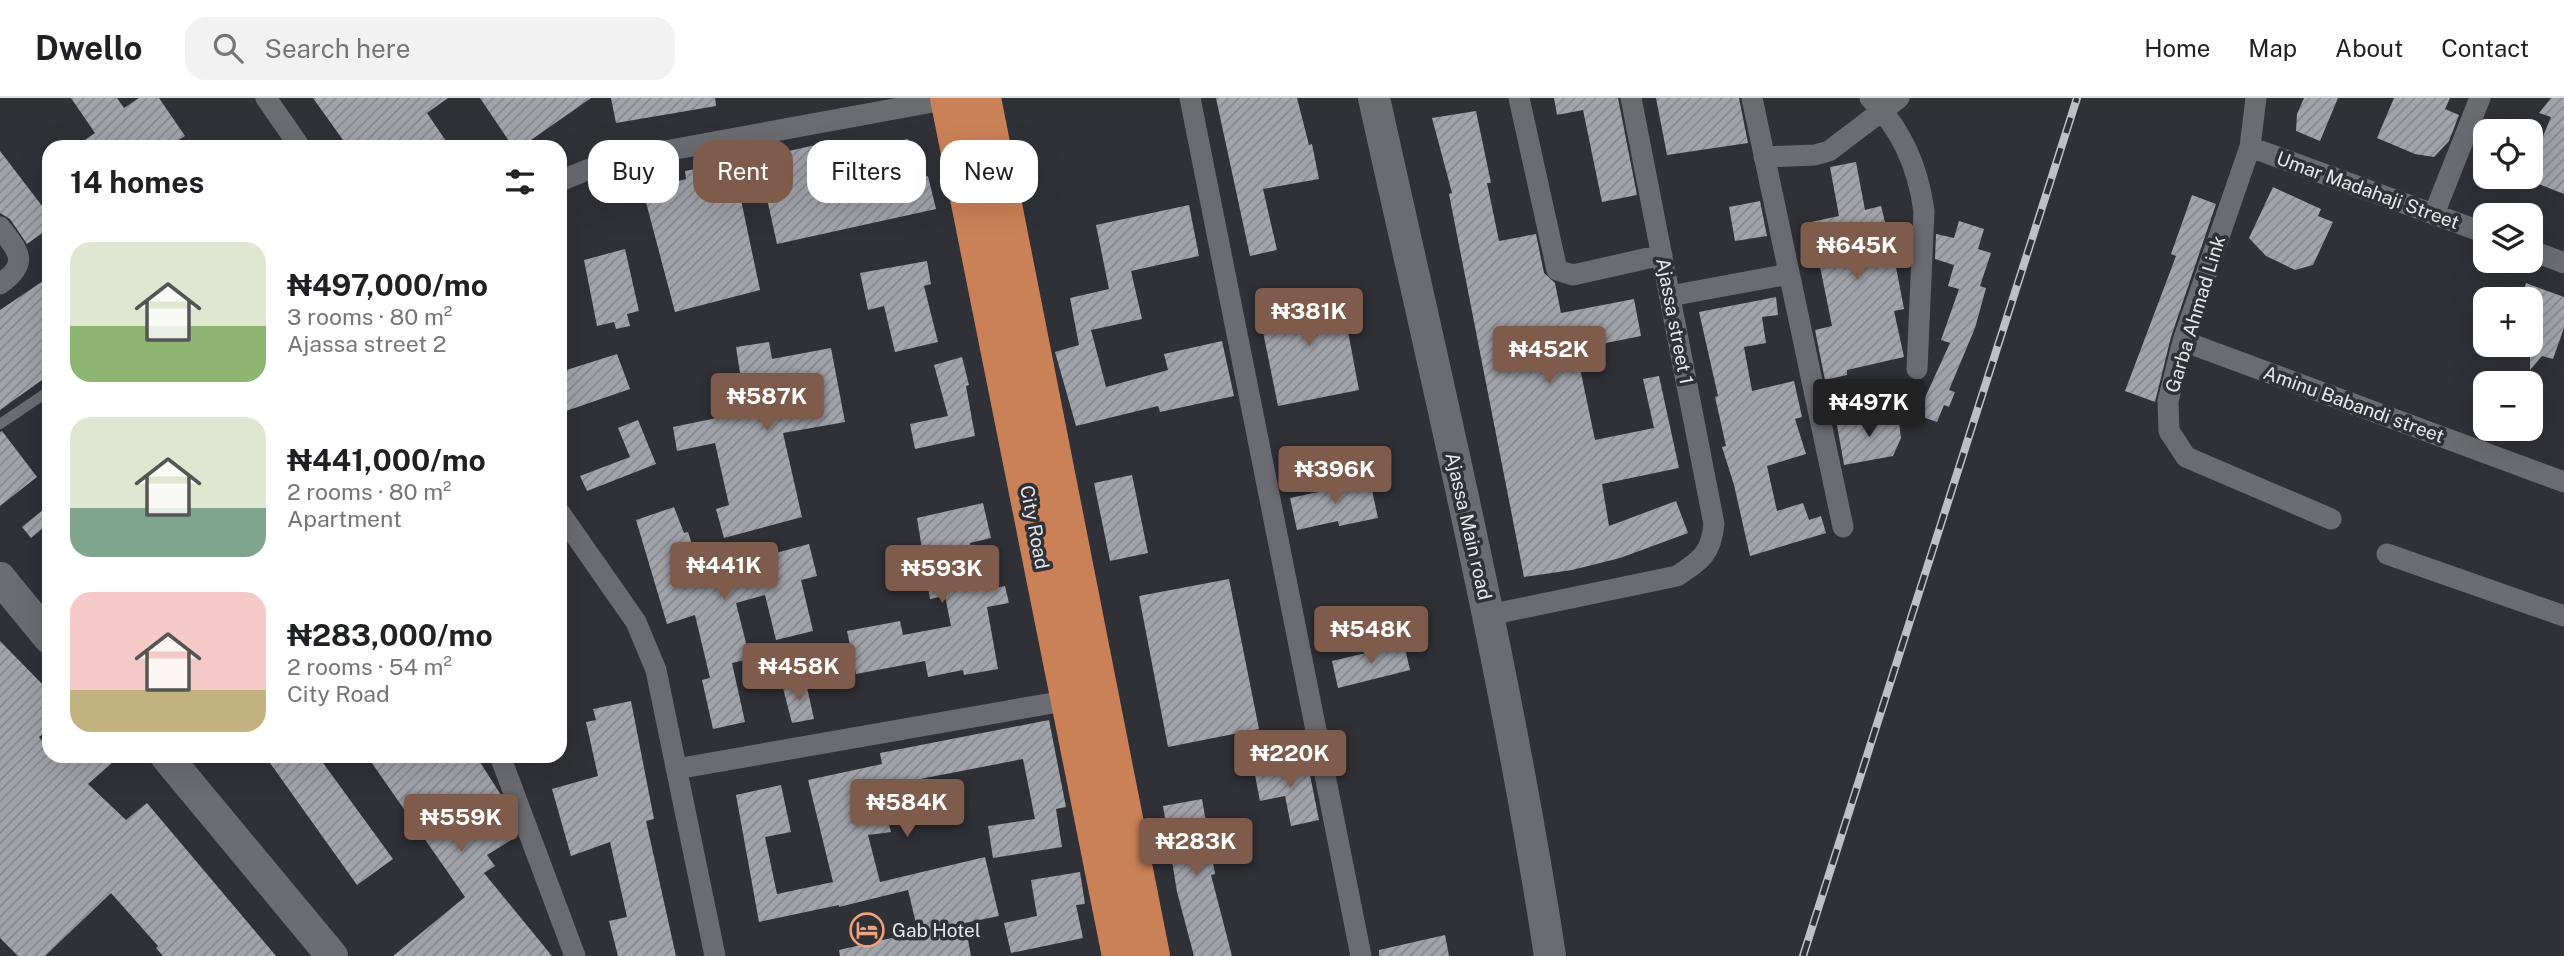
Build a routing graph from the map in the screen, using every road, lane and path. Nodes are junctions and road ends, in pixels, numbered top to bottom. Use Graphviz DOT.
graph roads {
  1 [pos="266,98"];
  2 [pos="949,98"];
  3 [pos="982,98"];
  4 [pos="1190,98"];
  5 [pos="1374,98"];
  6 [pos="1519,98"];
  7 [pos="1631,98"];
  8 [pos="1752,98"];
  9 [pos="2256,98"];
  10 [pos="2480,98"];
  11 [pos="1884,102"];
  12 [pos="295,140"];
  13 [pos="2250,146"];
  14 [pos="1765,157"];
  15 [pos="567,178"];
  16 [pos="2434,214"];
  17 [pos="0,228"];
  18 [pos="2473,229"];
  19 [pos="1662,255"];
  20 [pos="2543,255"];
  21 [pos="2564,263"];
  22 [pos="1789,274"];
  23 [pos="0,284"];
  24 [pos="1671,296"];
  25 [pos="2183,341"];
  26 [pos="1917,369"];
  27 [pos="42,396"];
  28 [pos="0,424"];
  29 [pos="2564,482"];
  30 [pos="2331,519"];
  31 [pos="567,523"];
  32 [pos="1843,527"];
  33 [pos="2387,554"];
  34 [pos="0,556"];
  35 [pos="0,578"];
  36 [pos="42,607"];
  37 [pos="1489,615"];
  38 [pos="2564,615"];
  39 [pos="42,629"];
  40 [pos="1070,700"];
  41 [pos="152,763"];
  42 [pos="172,763"];
  43 [pos="503,763"];
  44 [pos="676,769"];
  45 [pos="311,956"];
  46 [pos="332,956"];
  47 [pos="575,956"];
  48 [pos="715,956"];
  49 [pos="1121,956"];
  50 [pos="1151,956"];
  51 [pos="1362,956"];
  52 [pos="1550,956"];
  1 -- 12 [label="street"];
  2 -- 15 [label="street"];
  2 -- 40 [label="highway, City Road"];
  3 -- 50 [label="highway, City Road"];
  4 -- 51 [label="street"];
  5 -- 37 [label="street, Ajassa Main road"];
  6 -- 19 [label="street"];
  7 -- 19 [label="street, Ajassa street 1"];
  8 -- 14 [label="street"];
  9 -- 13 [label="street, Garba Ahmad Link"];
  10 -- 16 [label="street"];
  11 -- 14 [label="street"];
  11 -- 26 [label="street"];
  13 -- 16 [label="street, Umar Madahaji Street"];
  13 -- 25 [label="street, Garba Ahmad Link"];
  14 -- 22 [label="street"];
  16 -- 18 [label="street, Umar Madahaji Street"];
  17 -- 23 [label="street"];
  19 -- 24 [label="street, Ajassa street 1"];
  20 -- 21 [label="street"];
  22 -- 24 [label="street"];
  22 -- 32 [label="street"];
  24 -- 37 [label="street, Ajassa street 1"];
  25 -- 29 [label="street, Aminu Babandi street"];
  25 -- 30 [label="street, Garba Ahmad Link"];
  27 -- 28 [label="lane"];
  31 -- 44 [label="street"];
  33 -- 38 [label="street"];
  34 -- 36 [label="street"];
  35 -- 39 [label="street"];
  37 -- 52 [label="street, Ajassa Main road"];
  40 -- 44 [label="street"];
  40 -- 49 [label="highway, City Road"];
  41 -- 45 [label="street"];
  42 -- 46 [label="street"];
  43 -- 47 [label="street"];
  44 -- 48 [label="street"];
}
